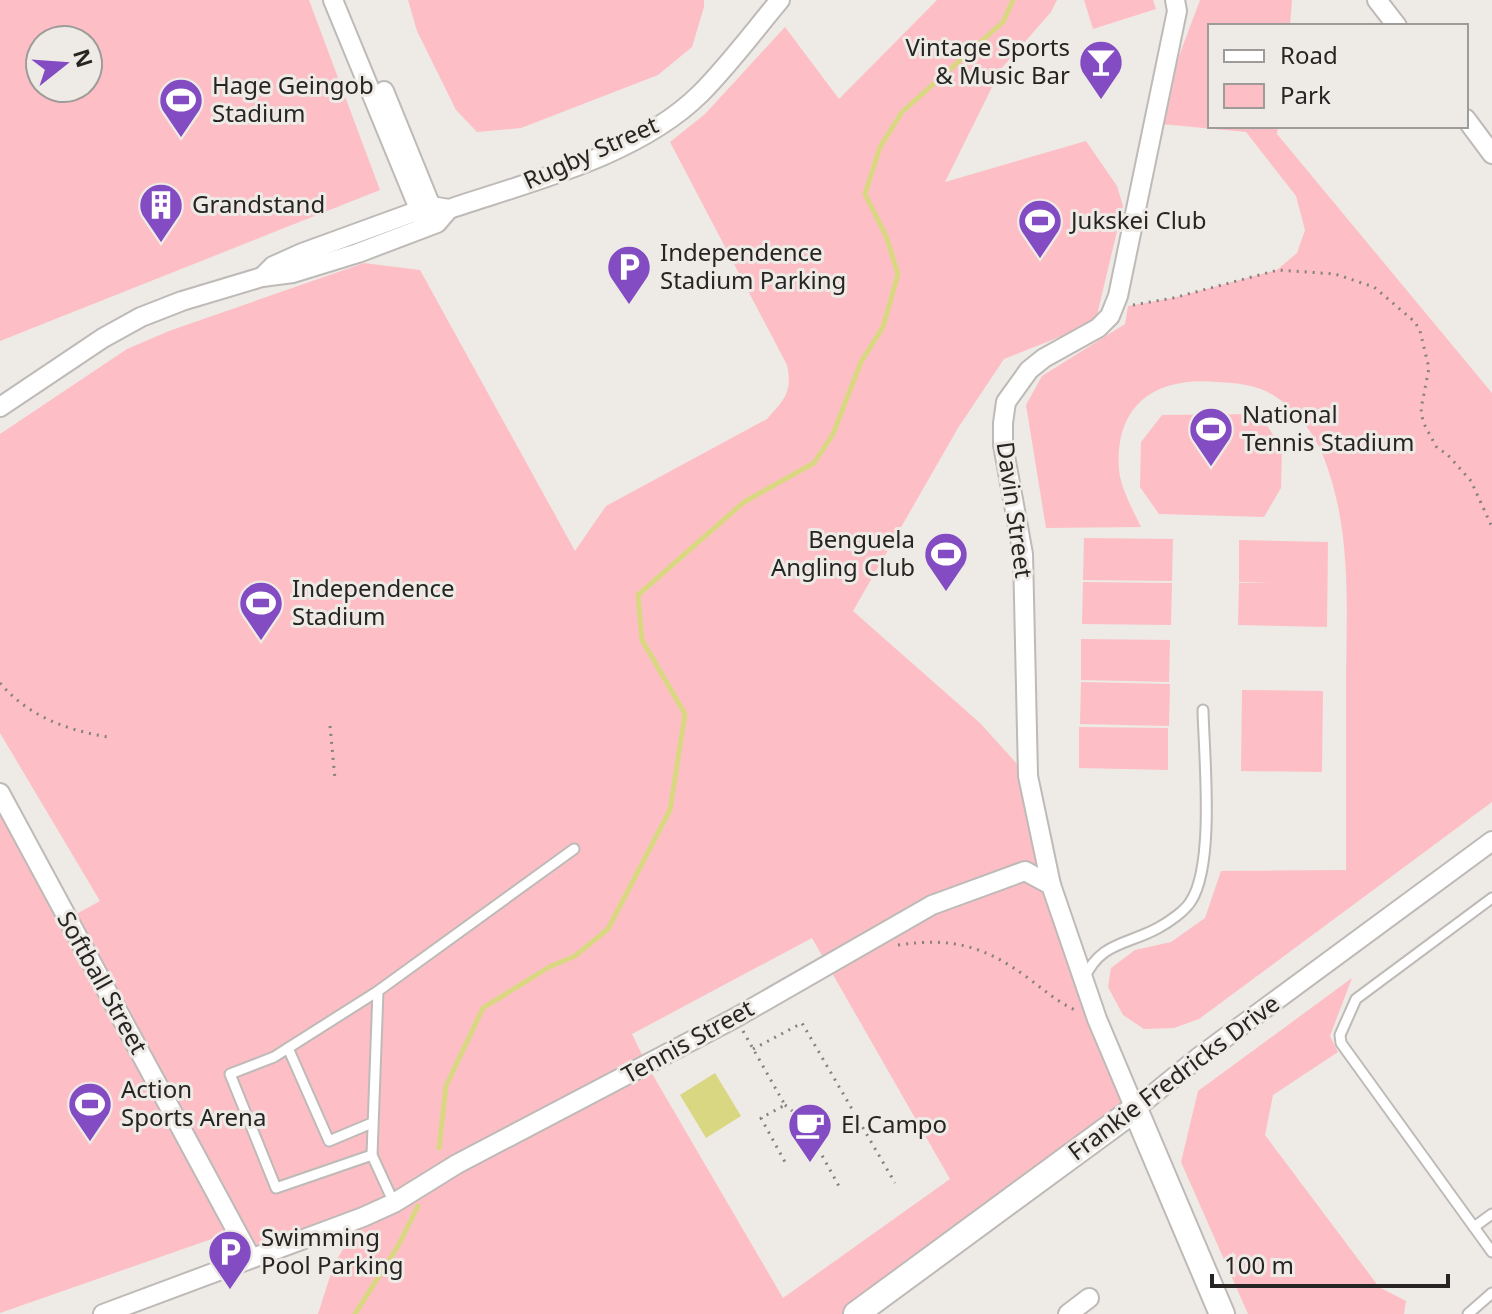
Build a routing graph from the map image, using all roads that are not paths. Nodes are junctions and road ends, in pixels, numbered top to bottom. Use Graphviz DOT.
graph roads {
  1 [pos="333,0"];
  2 [pos="346,0"];
  3 [pos="780,0"];
  4 [pos="1175,0"];
  5 [pos="1377,0"];
  6 [pos="1395,24"];
  7 [pos="1468,122"];
  8 [pos="1492,154"];
  9 [pos="433,215"];
  10 [pos="0,407"];
  11 [pos="1203,710"];
  12 [pos="0,793"];
  13 [pos="1492,841"];
  14 [pos="574,849"];
  15 [pos="1051,885"];
  16 [pos="1492,898"];
  17 [pos="1084,979"];
  18 [pos="378,991"];
  19 [pos="288,1048"];
  20 [pos="1135,1109"];
  21 [pos="372,1123"];
  22 [pos="372,1155"];
  23 [pos="394,1203"];
  24 [pos="1492,1214"];
  25 [pos="1474,1227"];
  26 [pos="1492,1252"];
  27 [pos="251,1258"];
  28 [pos="1492,1293"];
  29 [pos="1089,1298"];
  30 [pos="103,1314"];
  31 [pos="856,1314"];
  32 [pos="1068,1314"];
  33 [pos="1222,1314"];
  34 [pos="1468,1314"];
  1 -- 9 [label="street"];
  2 -- 9 [label="street"];
  3 -- 9 [label="street, Rugby Street"];
  4 -- 15 [label="street, Davin Street"];
  5 -- 6 [label="street"];
  7 -- 8 [label="street"];
  9 -- 10 [label="street, Rugby Street"];
  11 -- 17 [label="lane"];
  12 -- 27 [label="street, Softball Street"];
  13 -- 20 [label="street, Frankie Fredricks Drive"];
  14 -- 18 [label="lane"];
  15 -- 17 [label="street"];
  15 -- 23 [label="street, Tennis Street"];
  16 -- 25 [label="lane"];
  17 -- 20 [label="street"];
  18 -- 19 [label="lane"];
  18 -- 21 [label="lane"];
  19 -- 21 [label="lane"];
  19 -- 22 [label="lane"];
  20 -- 31 [label="street, Frankie Fredricks Drive"];
  20 -- 33 [label="street"];
  21 -- 22 [label="lane"];
  22 -- 23 [label="lane"];
  23 -- 27 [label="street, Tennis Street"];
  24 -- 25 [label="lane"];
  25 -- 26 [label="lane"];
  27 -- 30 [label="street, Tennis Street"];
  28 -- 34 [label="lane"];
  29 -- 32 [label="street"];
}
